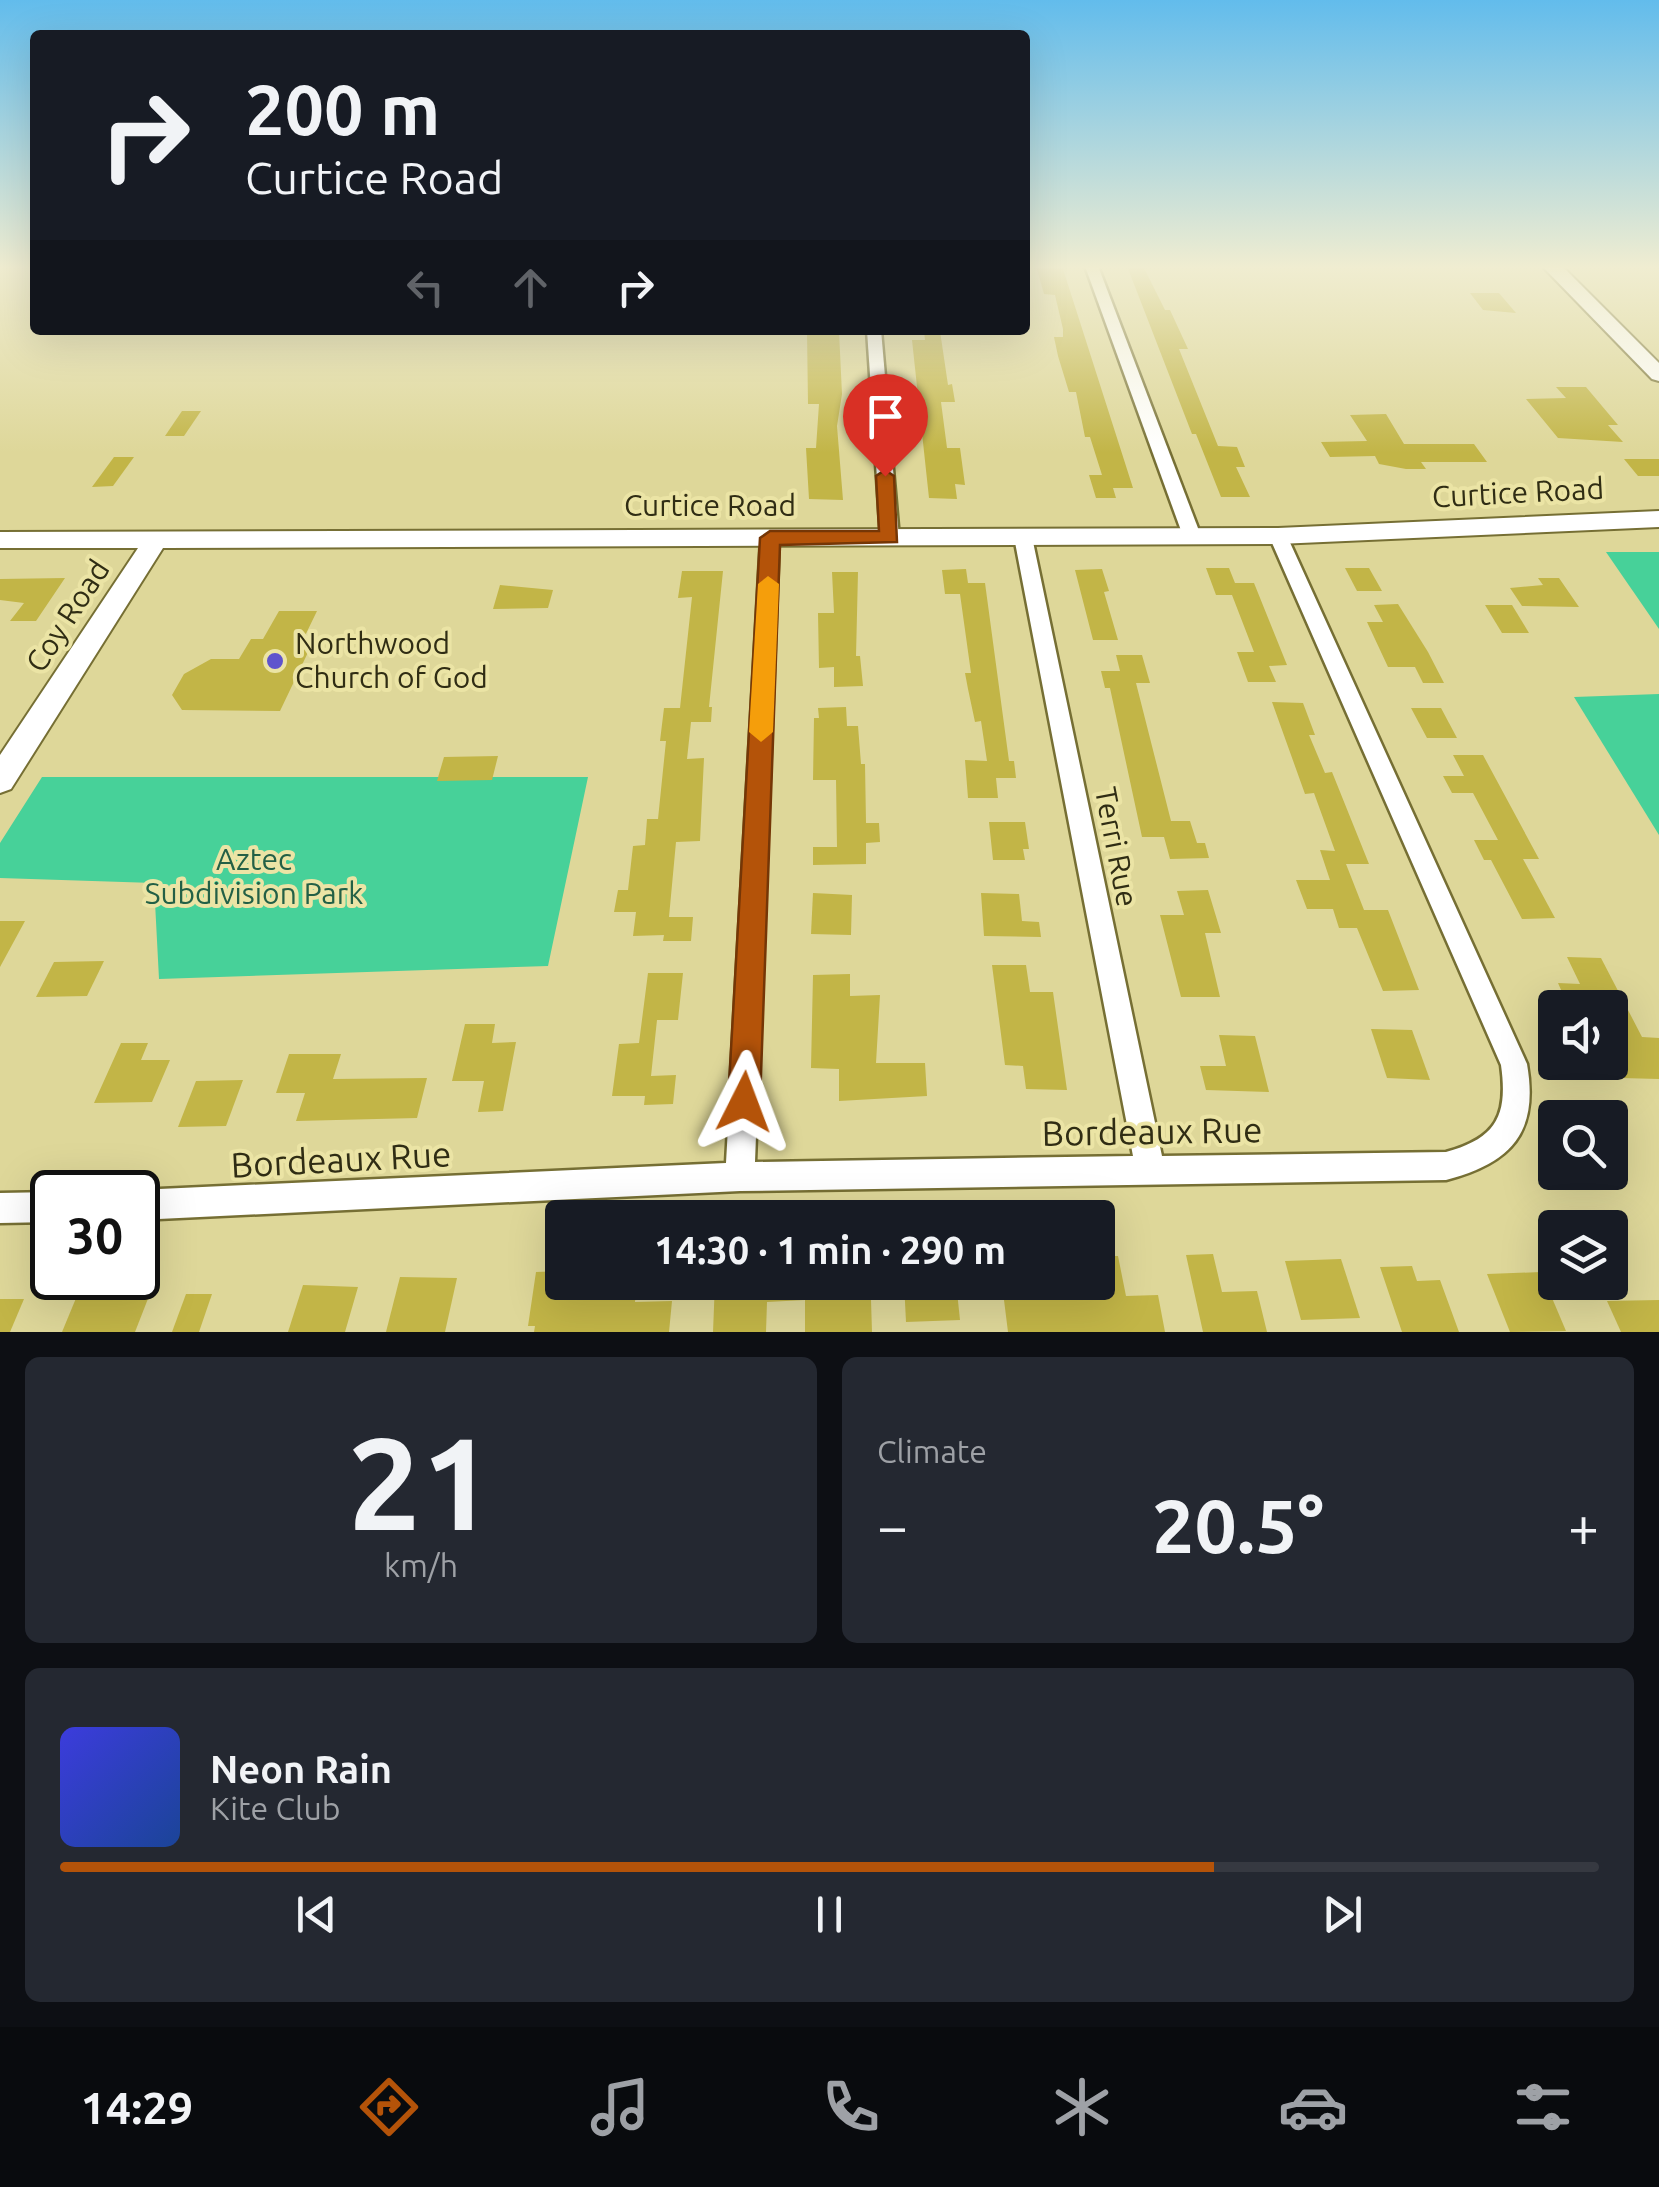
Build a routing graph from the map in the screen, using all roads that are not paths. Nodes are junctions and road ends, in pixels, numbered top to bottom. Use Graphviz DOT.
graph roads {
  1 [pos="1115,328"];
  2 [pos="1612,328"];
  3 [pos="874,335"];
  4 [pos="1659,376"];
  5 [pos="1659,520"];
  6 [pos="1192,536"];
  7 [pos="1278,536"];
  8 [pos="1023,537"];
  9 [pos="157,538"];
  10 [pos="770,538"];
  11 [pos="890,538"];
  12 [pos="0,540"];
  13 [pos="0,780"];
  14 [pos="1150,1168"];
  15 [pos="740,1177"];
  16 [pos="160,1205"];
  17 [pos="30,1207"];
  18 [pos="0,1208"];
  1 -- 6 [label="street"];
  2 -- 4 [label="street"];
  3 -- 11 [label="street"];
  5 -- 7 [label="street, Curtice Road"];
  6 -- 7 [label="street, Curtice Road"];
  6 -- 8 [label="street, Curtice Road"];
  7 -- 14 [label="street, Bordeaux Rue"];
  8 -- 11 [label="street, Curtice Road"];
  8 -- 14 [label="street, Terri Rue"];
  9 -- 10 [label="street, Curtice Road"];
  9 -- 12 [label="street, Curtice Road"];
  9 -- 13 [label="street, Coy Road"];
  10 -- 11 [label="street, Curtice Road"];
  10 -- 15 [label="street"];
  14 -- 15 [label="street, Bordeaux Rue"];
  15 -- 16 [label="street, Bordeaux Rue"];
  17 -- 18 [label="street"];
}
